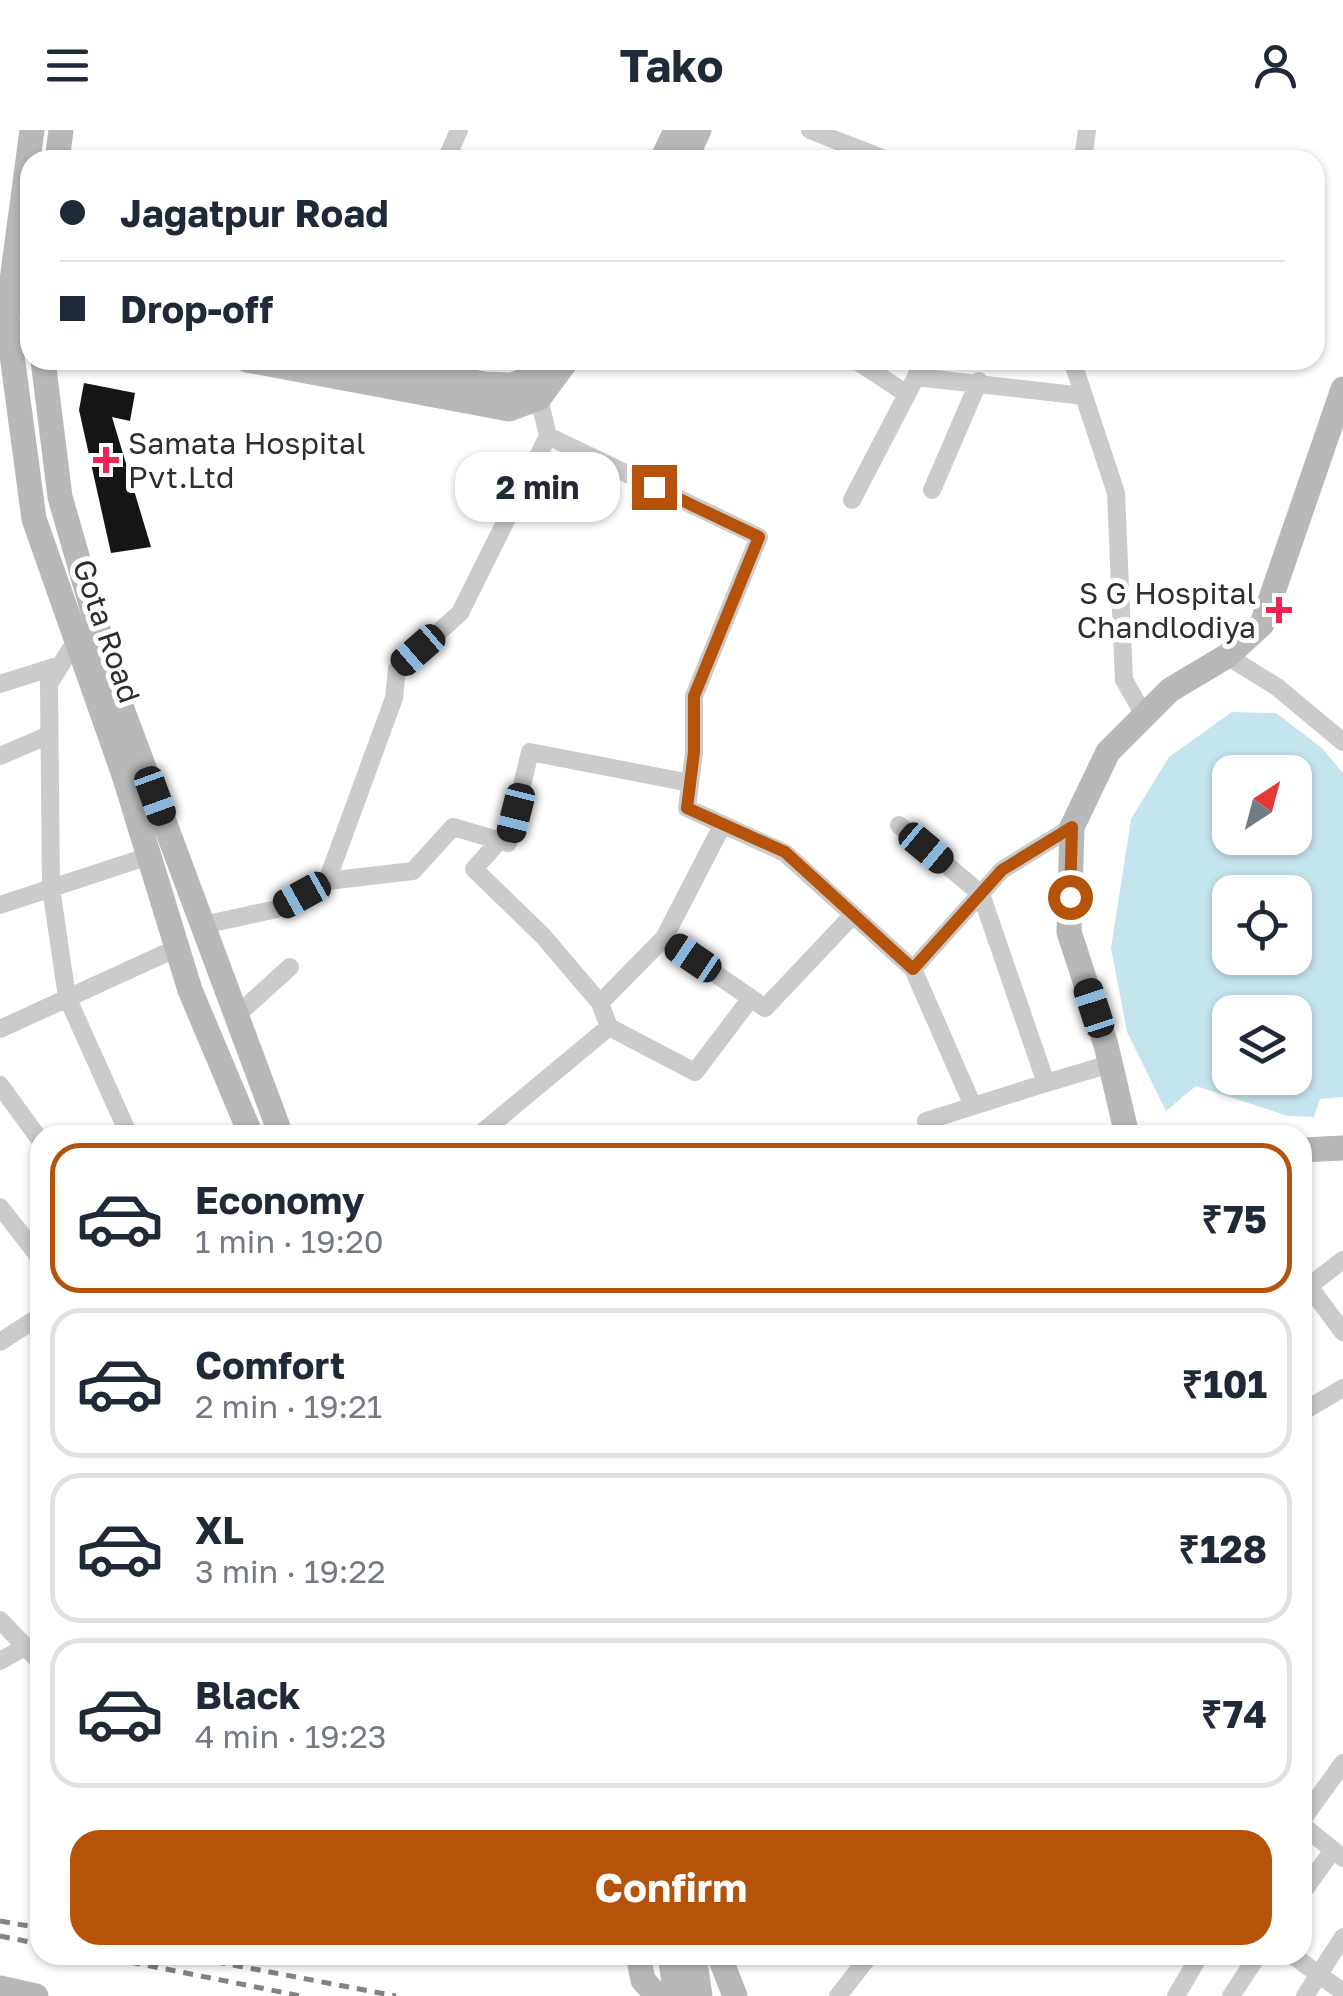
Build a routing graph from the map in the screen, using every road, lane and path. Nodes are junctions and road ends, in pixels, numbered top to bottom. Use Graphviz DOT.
graph roads {
  1 [pos="700,130"];
  2 [pos="810,130"];
  3 [pos="671,143"];
  4 [pos="861,150"];
  5 [pos="20,241"];
  6 [pos="13,305"];
  7 [pos="43,370"];
  8 [pos="305,370"];
  9 [pos="411,370"];
  10 [pos="535,370"];
  11 [pos="560,370"];
  12 [pos="890,370"];
  13 [pos="1075,370"];
  14 [pos="914,377"];
  15 [pos="980,381"];
  16 [pos="1343,389"];
  17 [pos="1084,396"];
  18 [pos="539,398"];
  19 [pos="548,436"];
  20 [pos="932,490"];
  21 [pos="852,500"];
  22 [pos="75,642"];
  23 [pos="1226,656"];
  24 [pos="60,665"];
  25 [pos="0,684"];
  26 [pos="1144,715"];
  27 [pos="49,736"];
  28 [pos="1343,742"];
  29 [pos="0,756"];
  30 [pos="690,783"];
  31 [pos="722,826"];
  32 [pos="899,826"];
  33 [pos="1072,827"];
  34 [pos="500,840"];
  35 [pos="149,856"];
  36 [pos="328,881"];
  37 [pos="50,888"];
  38 [pos="981,894"];
  39 [pos="0,905"];
  40 [pos="854,915"];
  41 [pos="203,925"];
  42 [pos="664,938"];
  43 [pos="177,948"];
  44 [pos="290,967"];
  45 [pos="913,969"];
  46 [pos="67,997"];
  47 [pos="751,998"];
  48 [pos="600,1003"];
  49 [pos="236,1015"];
  50 [pos="609,1027"];
  51 [pos="0,1029"];
  52 [pos="1110,1064"];
  53 [pos="1046,1083"];
  54 [pos="0,1085"];
  55 [pos="973,1106"];
  56 [pos="926,1121"];
  57 [pos="125,1125"];
  58 [pos="247,1125"];
  59 [pos="277,1125"];
  60 [pos="490,1125"];
  61 [pos="1125,1125"];
  62 [pos="30,1126"];
  63 [pos="1343,1148"];
  64 [pos="1312,1150"];
  65 [pos="0,1208"];
  66 [pos="30,1246"];
  67 [pos="1343,1260"];
  68 [pos="1312,1278"];
  69 [pos="1312,1289"];
  70 [pos="0,1316"];
  71 [pos="30,1322"];
  72 [pos="1343,1332"];
  73 [pos="6,1338"];
  74 [pos="1343,1388"];
  75 [pos="1312,1406"];
  76 [pos="0,1620"];
  77 [pos="26,1648"];
  78 [pos="30,1652"];
  79 [pos="0,1661"];
  80 [pos="1343,1763"];
  81 [pos="1312,1808"];
  82 [pos="1312,1832"];
  83 [pos="1338,1854"];
  84 [pos="1312,1881"];
  85 [pos="1343,1937"];
  86 [pos="640,1965"];
  87 [pos="671,1965"];
  88 [pos="695,1965"];
  89 [pos="723,1965"];
  90 [pos="862,1965"];
  91 [pos="1194,1965"];
  92 [pos="1251,1965"];
  93 [pos="1306,1965"];
  94 [pos="1319,1974"];
  95 [pos="0,1988"];
  96 [pos="1343,1992"];
  97 [pos="32,1996"];
  98 [pos="656,1996"];
  99 [pos="676,1996"];
  100 [pos="700,1996"];
  101 [pos="734,1996"];
  102 [pos="838,1996"];
  103 [pos="1176,1996"];
  104 [pos="1230,1996"];
  105 [pos="1305,1996"];
  1 -- 3 [label="main road"];
  2 -- 4 [label="street"];
  5 -- 6 [label="main road, Gota Road"];
  6 -- 22 [label="main road, Gota Road"];
  7 -- 41 [label="main road, Gota Road"];
  8 -- 18 [label="main road"];
  9 -- 10 [label="main road"];
  11 -- 18 [label="main road"];
  12 -- 14 [label="street"];
  13 -- 17 [label="street"];
  14 -- 15 [label="street"];
  14 -- 21 [label="street"];
  15 -- 17 [label="street"];
  15 -- 20 [label="street"];
  16 -- 23 [label="main road"];
  17 -- 26 [label="street"];
  18 -- 19 [label="street"];
  19 -- 30 [label="street"];
  19 -- 36 [label="street"];
  22 -- 24 [label="street"];
  22 -- 35 [label="main road, Gota Road"];
  23 -- 26 [label="main road"];
  23 -- 28 [label="street"];
  24 -- 25 [label="street"];
  24 -- 27 [label="street"];
  26 -- 33 [label="main road"];
  27 -- 29 [label="street"];
  27 -- 37 [label="street"];
  30 -- 31 [label="street"];
  30 -- 34 [label="street"];
  31 -- 40 [label="street"];
  31 -- 42 [label="street"];
  32 -- 38 [label="street"];
  33 -- 38 [label="street"];
  33 -- 52 [label="main road"];
  34 -- 36 [label="street"];
  34 -- 48 [label="street"];
  35 -- 37 [label="street"];
  35 -- 43 [label="main road, Gota Road"];
  36 -- 41 [label="street"];
  37 -- 39 [label="street"];
  37 -- 46 [label="street"];
  38 -- 45 [label="street"];
  38 -- 53 [label="street"];
  40 -- 45 [label="street"];
  40 -- 47 [label="street"];
  41 -- 49 [label="main road, Gota Road"];
  42 -- 47 [label="street"];
  42 -- 48 [label="street"];
  43 -- 46 [label="street"];
  43 -- 58 [label="main road, Gota Road"];
  44 -- 49 [label="street"];
  45 -- 55 [label="street"];
  46 -- 51 [label="street"];
  46 -- 57 [label="street"];
  47 -- 50 [label="street"];
  48 -- 50 [label="street"];
  49 -- 59 [label="main road, Gota Road"];
  50 -- 60 [label="street"];
  52 -- 53 [label="street"];
  52 -- 61 [label="main road"];
  53 -- 55 [label="street"];
  54 -- 62 [label="street"];
  55 -- 56 [label="street"];
  63 -- 64 [label="main road"];
  65 -- 66 [label="street"];
  67 -- 68 [label="street"];
  69 -- 72 [label="street"];
  70 -- 73 [label="street"];
  71 -- 73 [label="street"];
  74 -- 75 [label="street"];
  76 -- 77 [label="street"];
  77 -- 78 [label="street"];
  77 -- 79 [label="street"];
  80 -- 81 [label="street"];
  82 -- 83 [label="street"];
  83 -- 84 [label="street"];
  85 -- 94 [label="street"];
  86 -- 98 [label="main road"];
  87 -- 99 [label="main road"];
  88 -- 100 [label="main road"];
  89 -- 101 [label="main road"];
  90 -- 102 [label="street"];
  91 -- 103 [label="street"];
  92 -- 104 [label="street"];
  93 -- 94 [label="street"];
  94 -- 96 [label="street"];
  94 -- 105 [label="street"];
  95 -- 97 [label="main road"];
}
